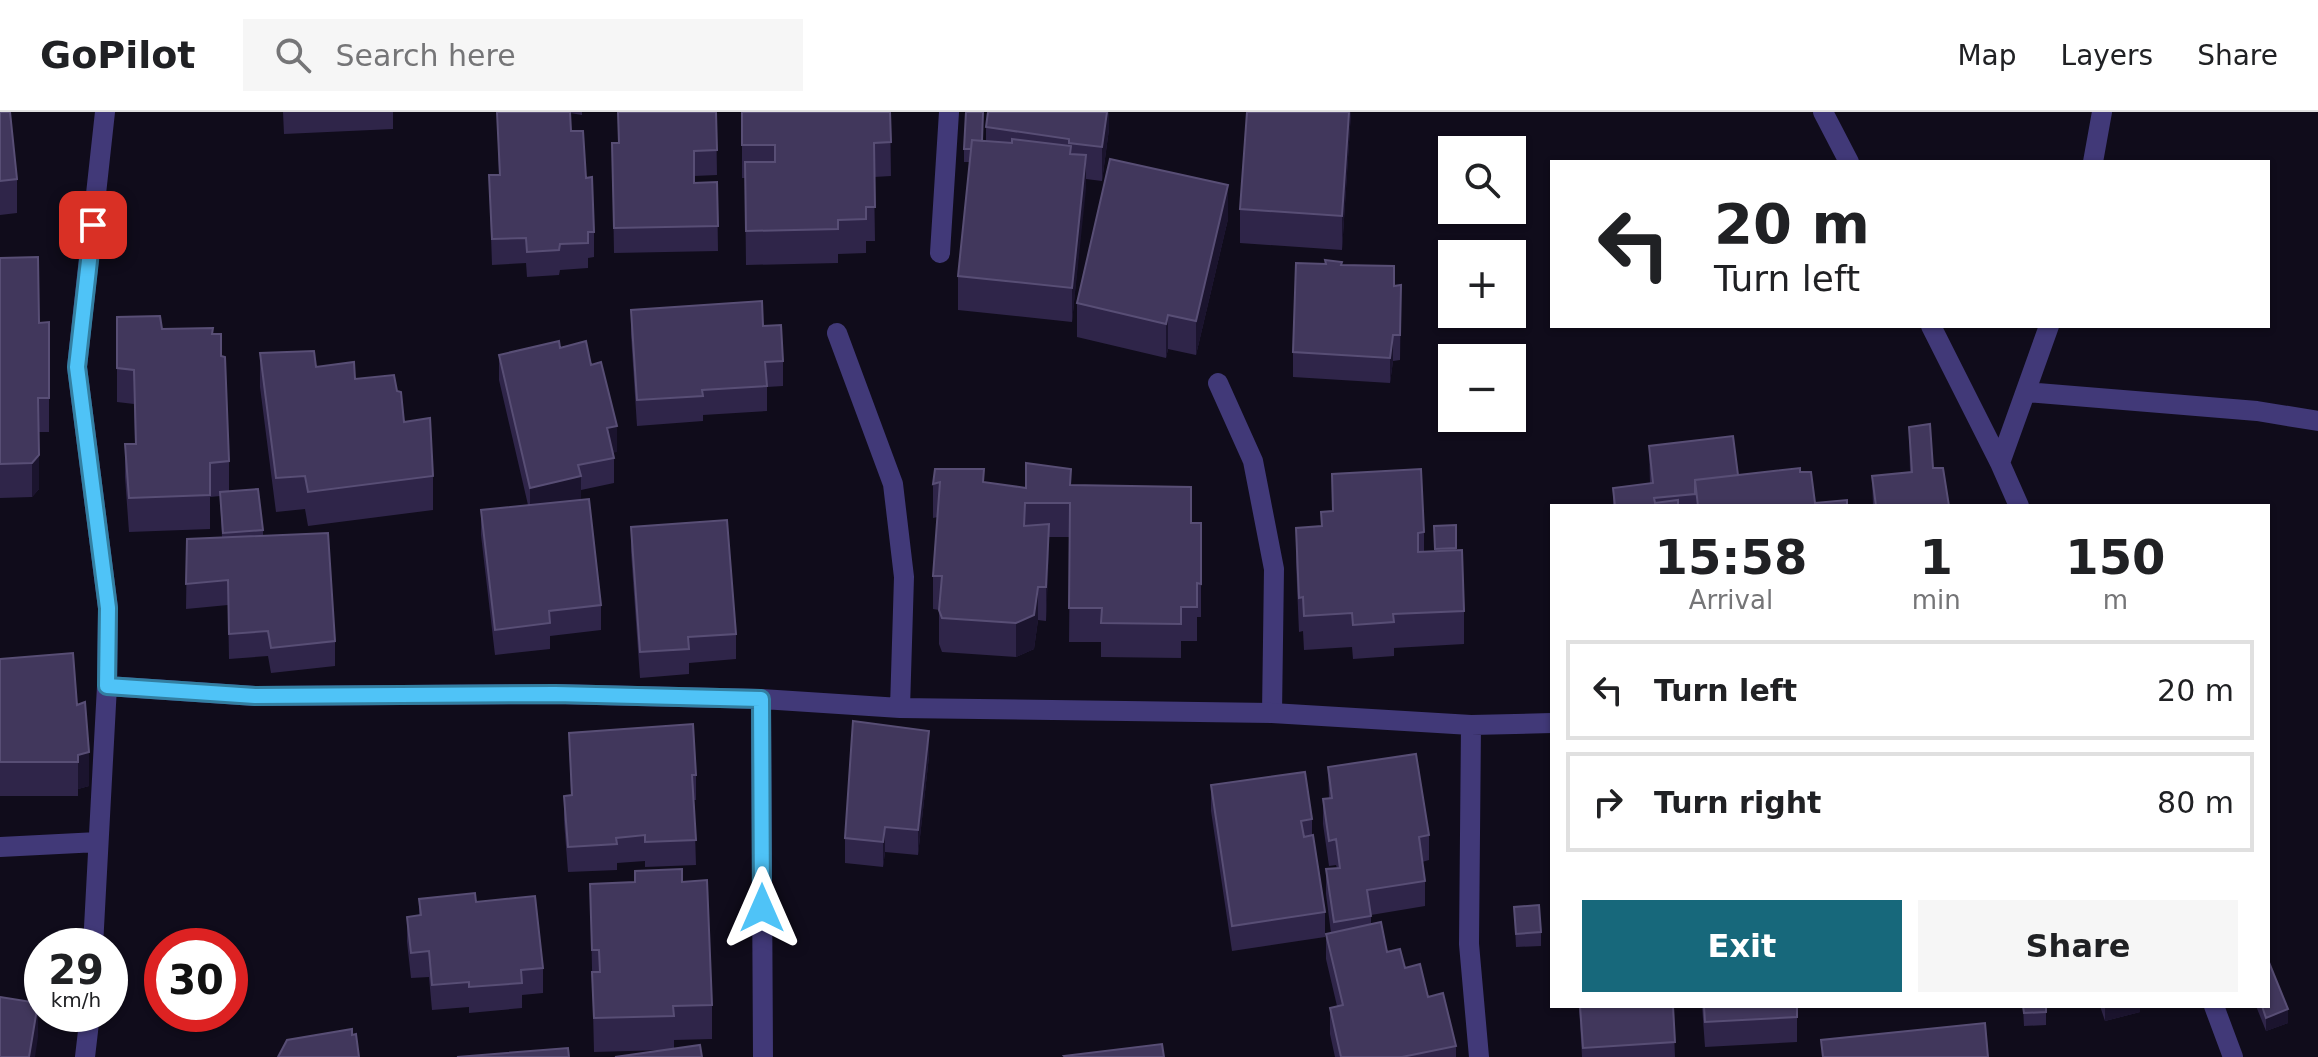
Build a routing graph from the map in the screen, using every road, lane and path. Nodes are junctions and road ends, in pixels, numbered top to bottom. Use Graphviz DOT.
graph roads {
  1 [pos="105,112"];
  2 [pos="949,112"];
  3 [pos="1823,112"];
  4 [pos="2102,112"];
  5 [pos="1848,160"];
  6 [pos="2093,160"];
  7 [pos="940,253"];
  8 [pos="1932,328"];
  9 [pos="2048,328"];
  10 [pos="837,333"];
  11 [pos="1218,383"];
  12 [pos="2026,392"];
  13 [pos="2318,421"];
  14 [pos="2000,463"];
  15 [pos="2018,504"];
  16 [pos="107,686"];
  17 [pos="761,699"];
  18 [pos="900,708"];
  19 [pos="1272,713"];
  20 [pos="1550,723"];
  21 [pos="1471,725"];
  22 [pos="98,842"];
  23 [pos="0,847"];
  24 [pos="94,928"];
  25 [pos="2215,1008"];
  26 [pos="88,1032"];
  27 [pos="85,1057"];
  28 [pos="763,1057"];
  29 [pos="1479,1057"];
  30 [pos="2233,1057"];
  1 -- 16 [label="street"];
  2 -- 7 [label="street"];
  3 -- 5 [label="street"];
  4 -- 6 [label="street"];
  8 -- 14 [label="street"];
  9 -- 12 [label="street"];
  10 -- 18 [label="street"];
  11 -- 19 [label="street"];
  12 -- 13 [label="street"];
  12 -- 14 [label="street"];
  14 -- 15 [label="street"];
  16 -- 17 [label="street"];
  16 -- 22 [label="street"];
  17 -- 18 [label="street"];
  17 -- 28 [label="street"];
  18 -- 19 [label="street"];
  19 -- 21 [label="street"];
  20 -- 21 [label="street"];
  21 -- 29 [label="street"];
  22 -- 23 [label="street"];
  22 -- 24 [label="street"];
  25 -- 30 [label="street"];
  26 -- 27 [label="street"];
}
